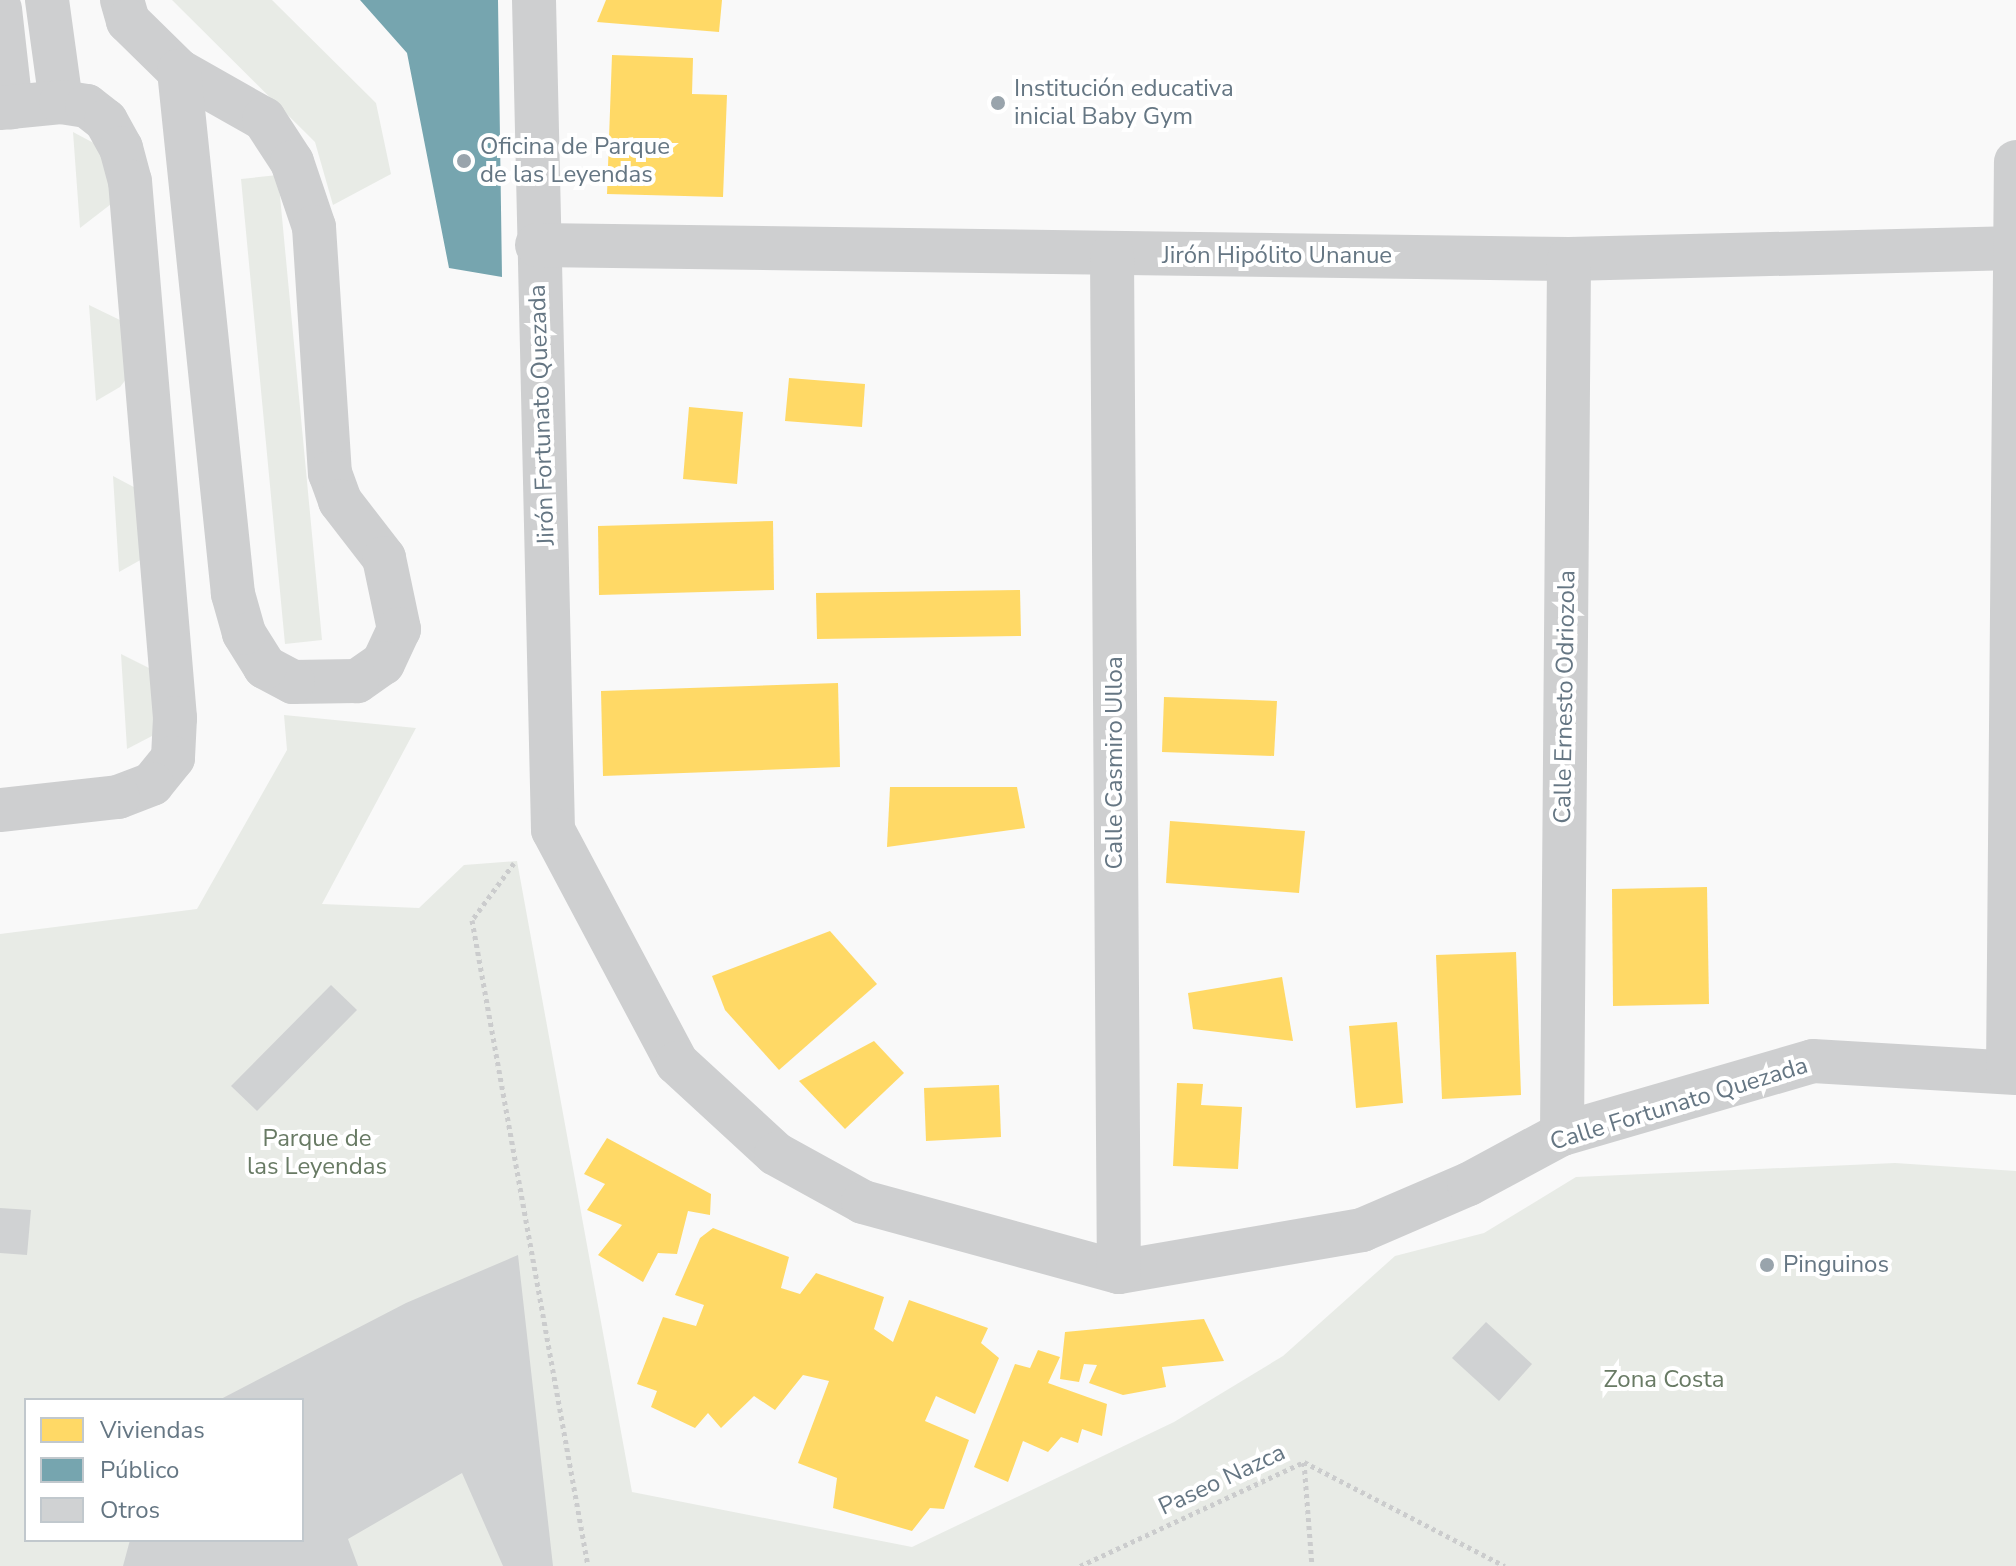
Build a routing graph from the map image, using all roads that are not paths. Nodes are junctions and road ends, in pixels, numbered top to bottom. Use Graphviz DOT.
graph roads {
  1 [pos="47,0"];
  2 [pos="122,0"];
  3 [pos="534,0"];
  4 [pos="0,9"];
  5 [pos="179,71"];
  6 [pos="61,102"];
  7 [pos="6,108"];
  8 [pos="2016,162"];
  9 [pos="537,245"];
  10 [pos="2015,248"];
  11 [pos="1112,255"];
  12 [pos="1569,259"];
  13 [pos="0,810"];
  14 [pos="553,830"];
  15 [pos="2012,1072"];
  16 [pos="1562,1134"];
  17 [pos="1119,1272"];
  1 -- 6 [label="street"];
  2 -- 5 [label="street"];
  3 -- 9 [label="street, Jirón Fortunato Quezada"];
  4 -- 7 [label="street"];
  5 -- 5 [label="street"];
  6 -- 7 [label="street"];
  6 -- 13 [label="street"];
  8 -- 10 [label="street"];
  9 -- 11 [label="street, Jirón Hipólito Unanue"];
  9 -- 14 [label="street, Jirón Fortunato Quezada"];
  10 -- 12 [label="street, Jirón Hipólito Unanue"];
  10 -- 15 [label="street"];
  11 -- 12 [label="street, Jirón Hipólito Unanue"];
  11 -- 17 [label="street, Calle Casmiro Ulloa"];
  12 -- 16 [label="street, Calle Ernesto Odriozola"];
  14 -- 17 [label="street, Calle Fortunato Quezada"];
  15 -- 16 [label="street, Calle Fortunato Quezada"];
  16 -- 17 [label="street, Calle Fortunato Quezada"];
}
